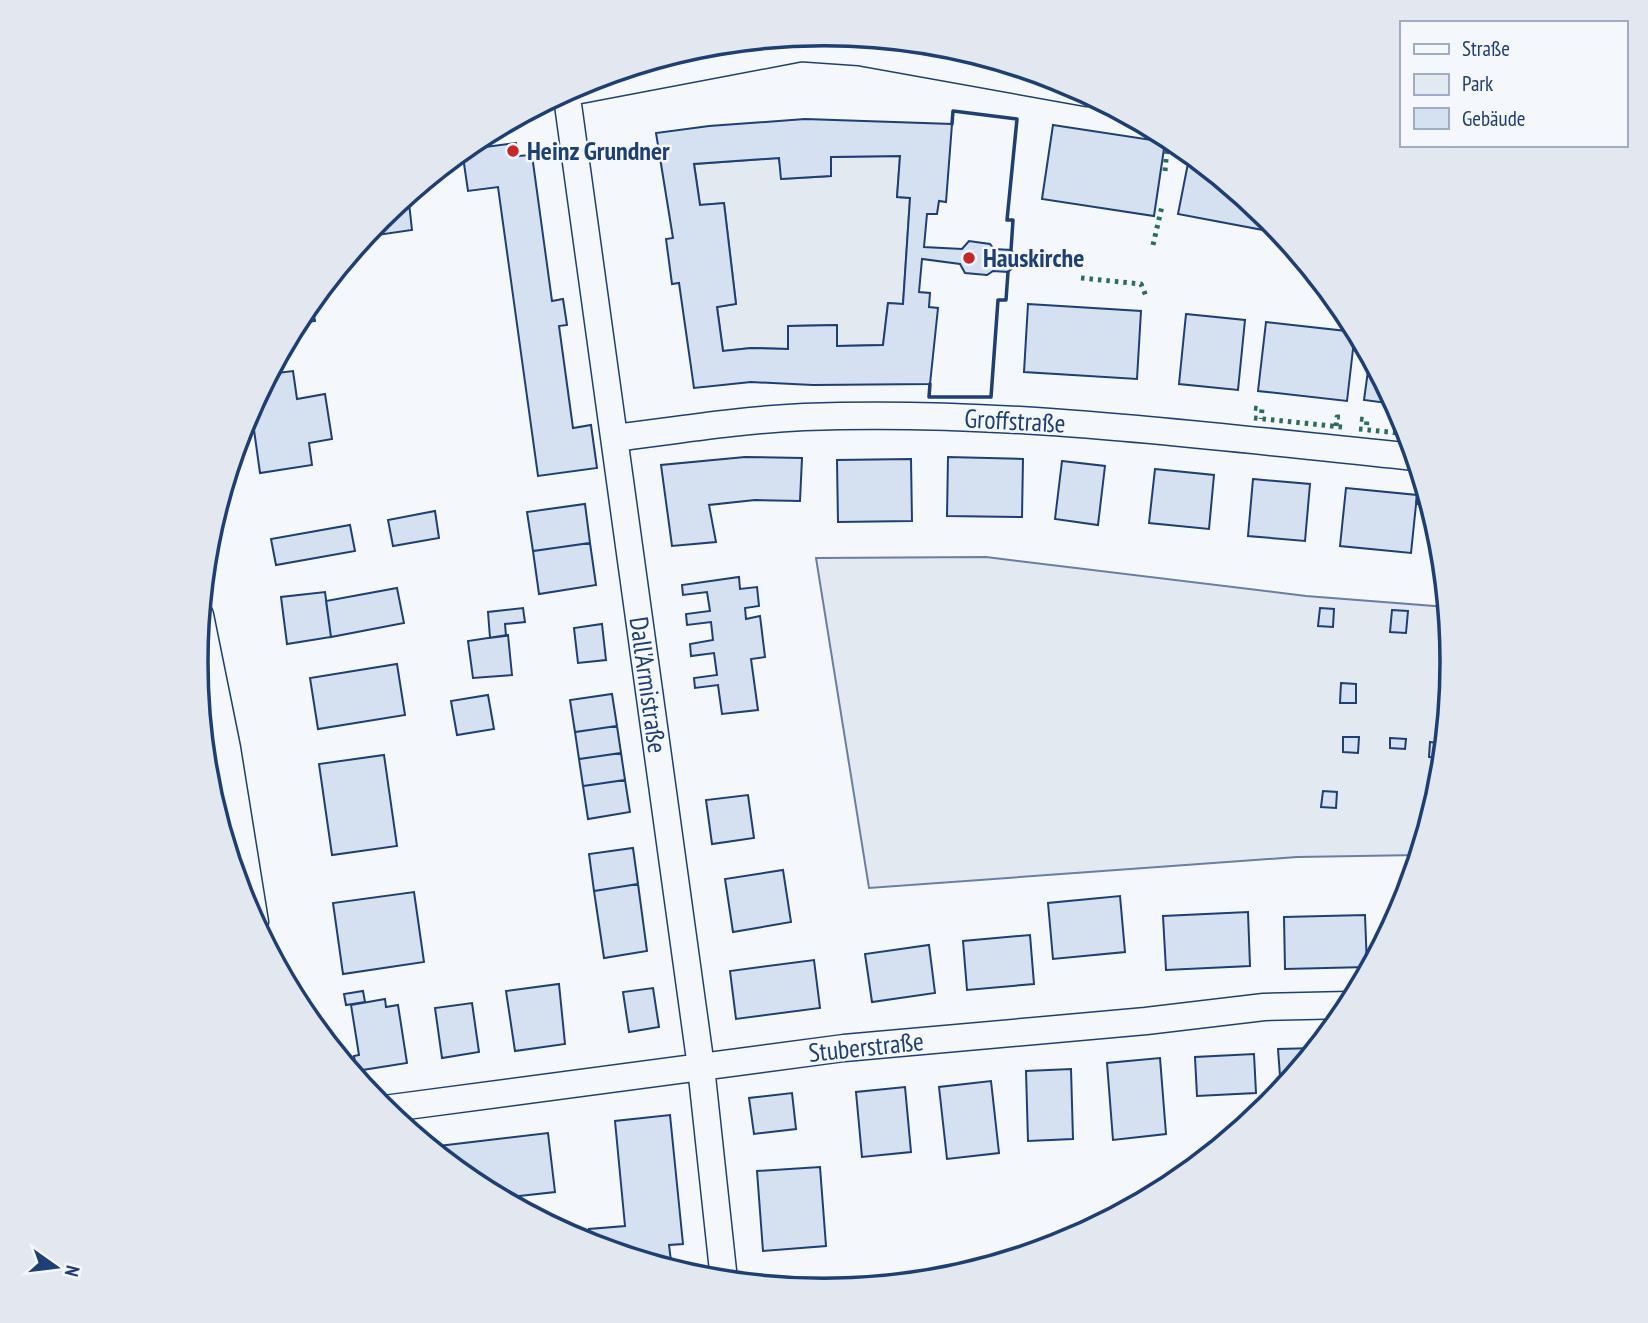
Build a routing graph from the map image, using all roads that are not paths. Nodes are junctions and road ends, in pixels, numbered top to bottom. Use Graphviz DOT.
graph roads {
  1 [pos="823,46"];
  2 [pos="769,48"];
  3 [pos="616,82"];
  4 [pos="1040,84"];
  5 [pos="565,103"];
  6 [pos="615,438"];
  7 [pos="1404,456"];
  8 [pos="208,655"];
  9 [pos="248,878"];
  10 [pos="1335,1005"];
  11 [pos="701,1067"];
  12 [pos="400,1108"];
  13 [pos="723,1269"];
  1 -- 4 [label="street"];
  2 -- 3 [label="street"];
  5 -- 6 [label="street, Dall'Armistraße"];
  6 -- 7 [label="street, Groffstraße"];
  6 -- 11 [label="street, Dall'Armistraße"];
  8 -- 9 [label="street"];
  10 -- 11 [label="street, Stuberstraße"];
  11 -- 12 [label="street, Stuberstraße"];
  11 -- 13 [label="street, Dall'Armistraße"];
}
